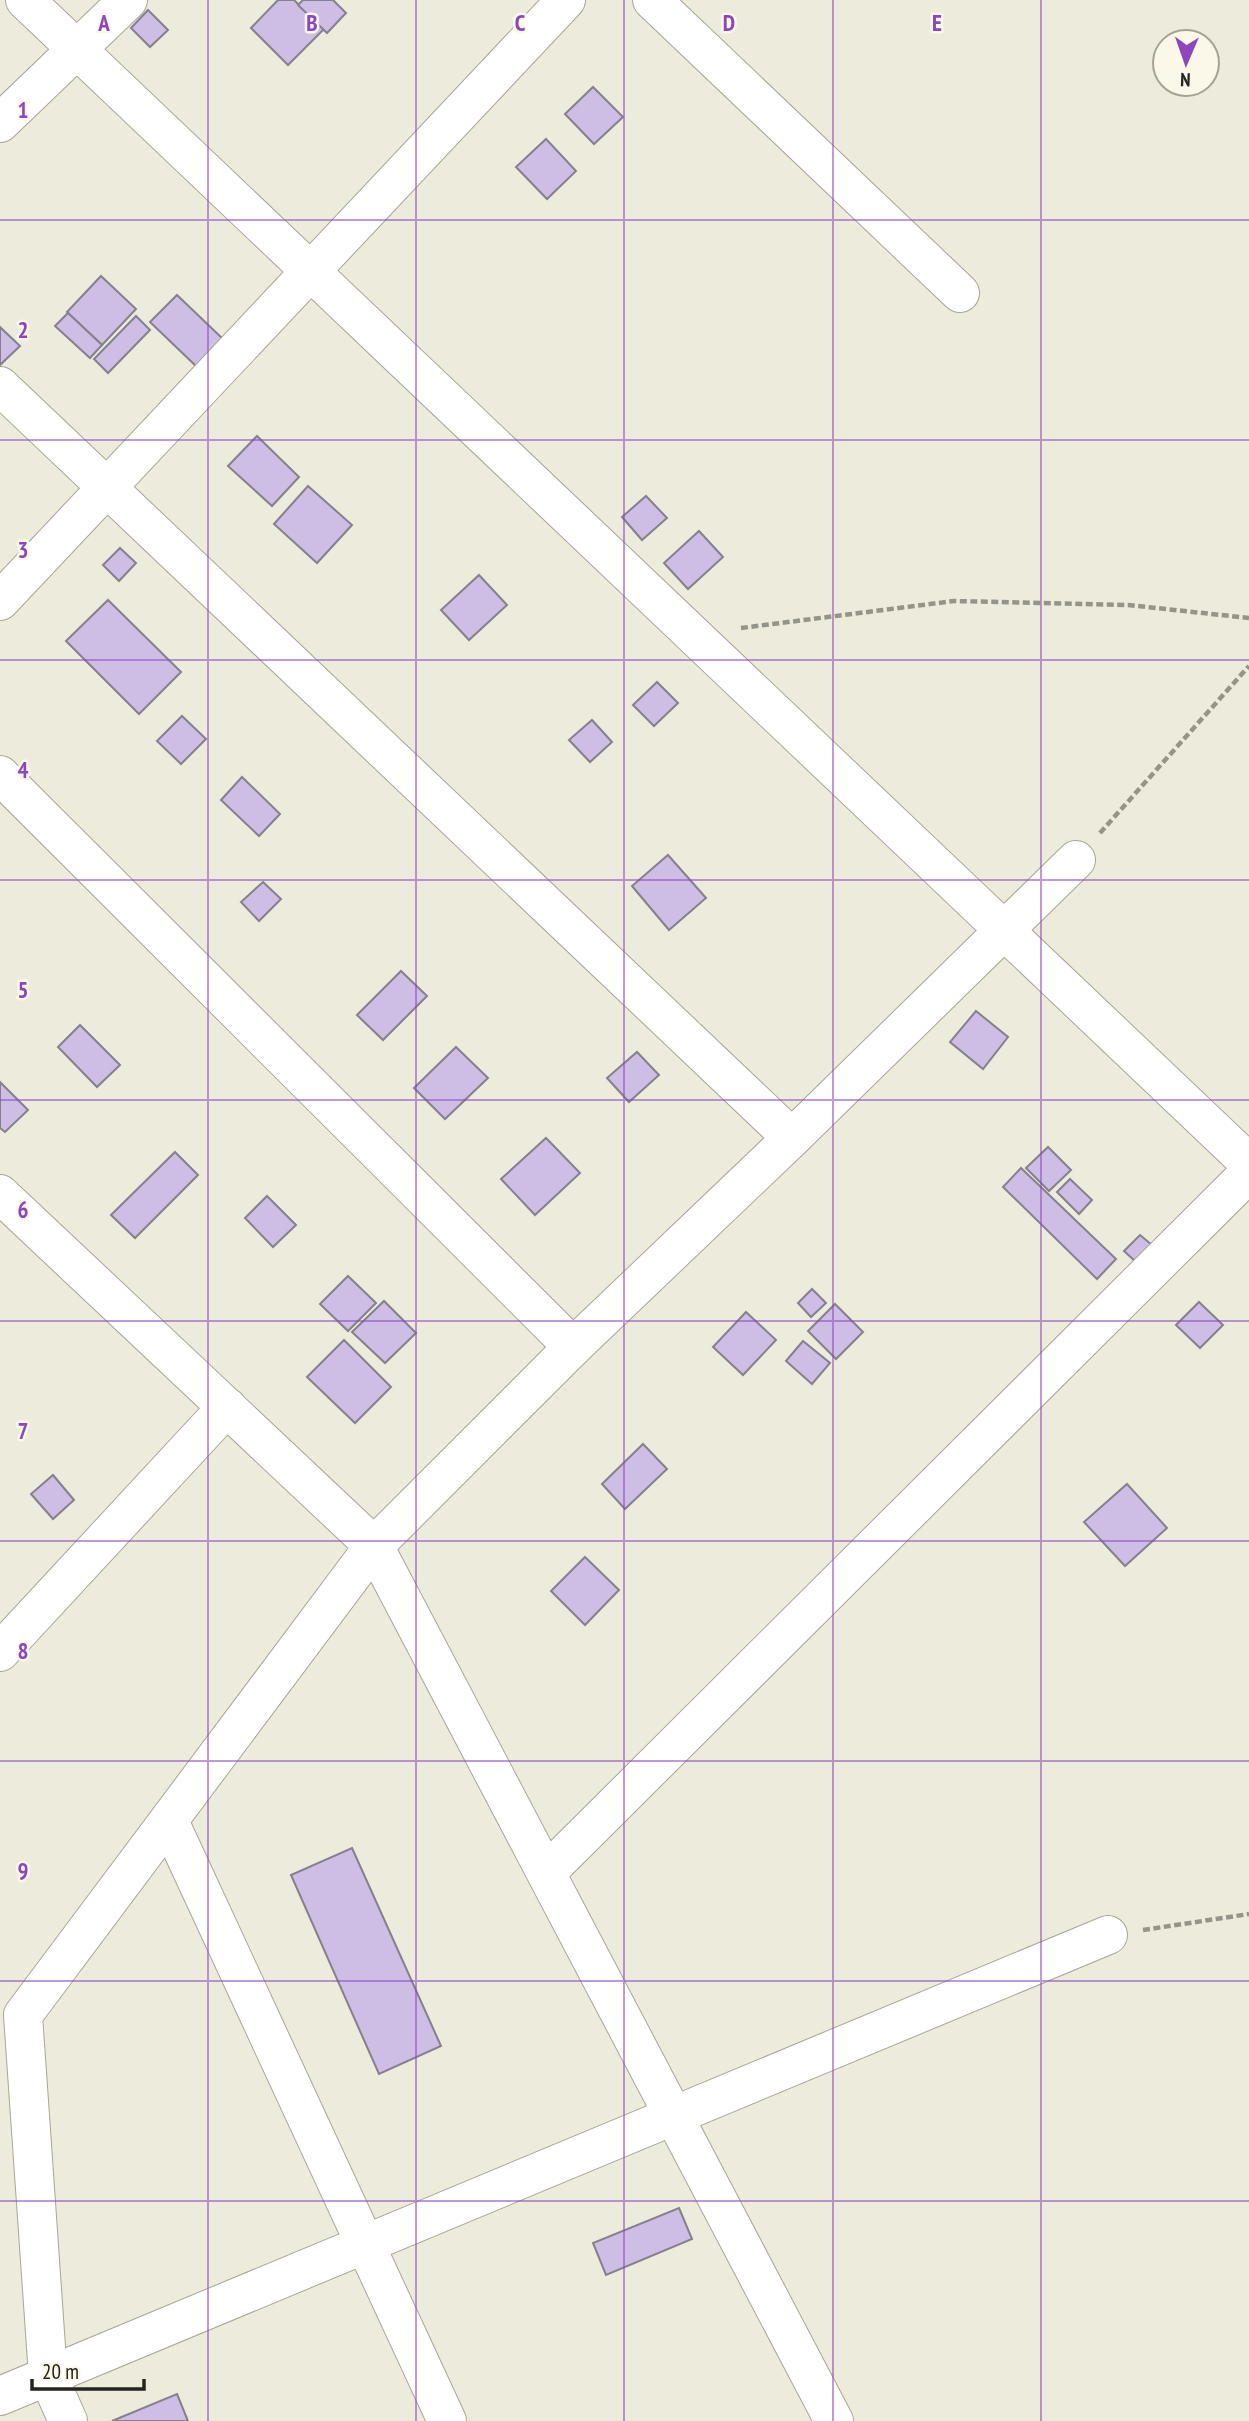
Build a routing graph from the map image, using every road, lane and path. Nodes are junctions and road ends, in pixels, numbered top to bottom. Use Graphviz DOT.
graph roads {
  1 [pos="25,0"];
  2 [pos="128,0"];
  3 [pos="566,0"];
  4 [pos="652,0"];
  5 [pos="77,49"];
  6 [pos="0,123"];
  7 [pos="310,271"];
  8 [pos="960,293"];
  9 [pos="0,386"];
  10 [pos="107,488"];
  11 [pos="0,601"];
  12 [pos="1249,618"];
  13 [pos="692,634"];
  14 [pos="1249,666"];
  15 [pos="0,775"];
  16 [pos="1076,860"];
  17 [pos="1004,930"];
  18 [pos="793,1138"];
  19 [pos="1249,1163"];
  20 [pos="1249,1173"];
  21 [pos="0,1194"];
  22 [pos="573,1347"];
  23 [pos="227,1407"];
  24 [pos="374,1546"];
  25 [pos="0,1652"];
  26 [pos="169,1821"];
  27 [pos="546,1872"];
  28 [pos="1249,1914"];
  29 [pos="1108,1935"];
  30 [pos="674,2115"];
  31 [pos="365,2244"];
  32 [pos="48,2376"];
  33 [pos="0,2396"];
  34 [pos="68,2421"];
  35 [pos="447,2421"];
  36 [pos="834,2421"];
  1 -- 5 [label="street"];
  2 -- 5 [label="street"];
  3 -- 7 [label="street"];
  4 -- 8 [label="street"];
  5 -- 6 [label="street"];
  5 -- 7 [label="street"];
  7 -- 10 [label="street"];
  7 -- 13 [label="street"];
  9 -- 10 [label="street"];
  10 -- 11 [label="street"];
  10 -- 18 [label="street"];
  12 -- 13 [label="path"];
  13 -- 17 [label="street"];
  14 -- 16 [label="path"];
  15 -- 22 [label="street"];
  16 -- 17 [label="street"];
  17 -- 18 [label="street"];
  17 -- 19 [label="street"];
  18 -- 22 [label="street"];
  20 -- 27 [label="street"];
  21 -- 23 [label="street"];
  22 -- 24 [label="street"];
  23 -- 24 [label="street"];
  23 -- 25 [label="street"];
  24 -- 26 [label="street"];
  24 -- 27 [label="street"];
  26 -- 31 [label="street"];
  26 -- 32 [label="street"];
  27 -- 30 [label="street"];
  28 -- 29 [label="path"];
  29 -- 30 [label="street"];
  30 -- 31 [label="street"];
  30 -- 36 [label="street"];
  31 -- 32 [label="street"];
  31 -- 35 [label="street"];
  32 -- 33 [label="street"];
  32 -- 34 [label="street"];
}
